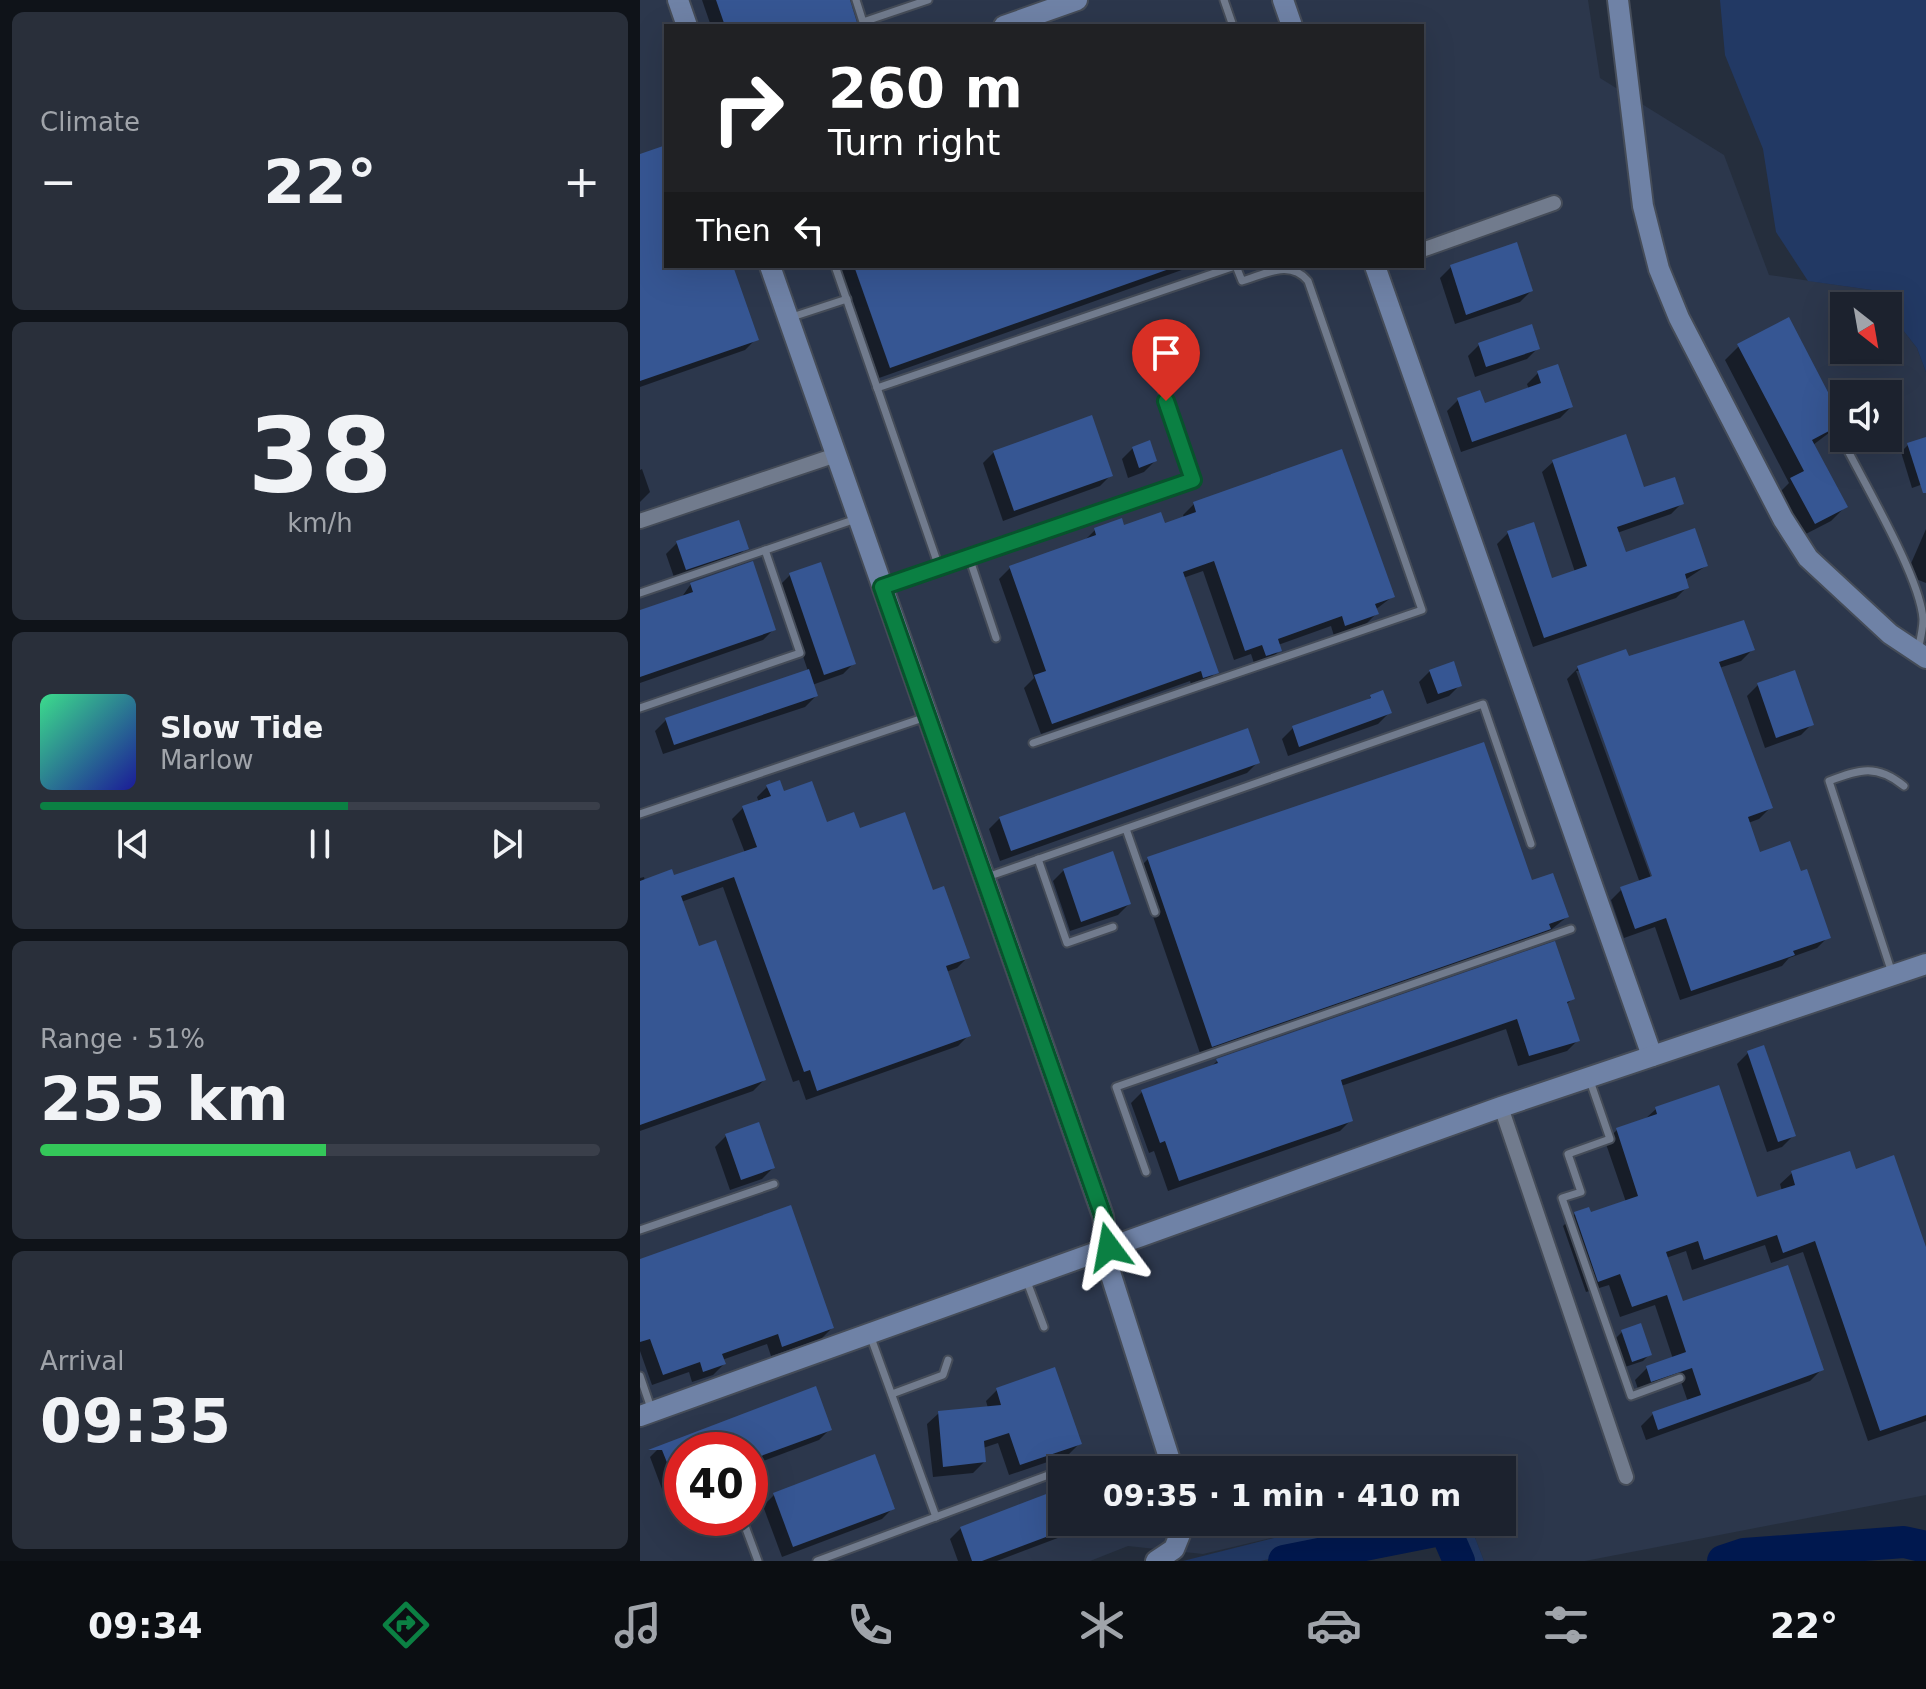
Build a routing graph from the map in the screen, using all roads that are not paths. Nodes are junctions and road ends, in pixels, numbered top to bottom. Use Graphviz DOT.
graph roads {
  1 [pos="678,0"];
  2 [pos="856,0"];
  3 [pos="928,0"];
  4 [pos="1077,0"];
  5 [pos="1224,0"];
  6 [pos="1283,0"];
  7 [pos="1618,0"];
  8 [pos="686,24"];
  9 [pos="1014,24"];
  10 [pos="1232,24"];
  11 [pos="1291,24"];
  12 [pos="1554,203"];
  13 [pos="1424,249"];
  14 [pos="771,268"];
  15 [pos="836,268"];
  16 [pos="1230,268"];
  17 [pos="1237,268"];
  18 [pos="1285,268"];
  19 [pos="1291,268"];
  20 [pos="1377,268"];
  21 [pos="847,299"];
  22 [pos="789,318"];
  23 [pos="1159,381"];
  24 [pos="877,388"];
  25 [pos="1848,452"];
  26 [pos="836,455"];
  27 [pos="858,518"];
  28 [pos="640,521"];
  29 [pos="765,550"];
  30 [pos="969,557"];
  31 [pos="939,567"];
  32 [pos="882,587"];
  33 [pos="640,593"];
  34 [pos="996,638"];
  35 [pos="1922,655"];
  36 [pos="640,708"];
  37 [pos="928,717"];
  38 [pos="1033,743"];
  39 [pos="1904,786"];
  40 [pos="640,814"];
  41 [pos="1126,829"];
  42 [pos="1531,844"];
  43 [pos="1038,859"];
  44 [pos="985,878"];
  45 [pos="1155,912"];
  46 [pos="1113,927"];
  47 [pos="1571,929"];
  48 [pos="1926,964"];
  49 [pos="1892,975"];
  50 [pos="1652,1056"];
  51 [pos="1589,1077"];
  52 [pos="1501,1107"];
  53 [pos="1146,1172"];
  54 [pos="774,1184"];
  55 [pos="640,1230"];
  56 [pos="1109,1247"];
  57 [pos="1025,1277"];
  58 [pos="1044,1327"];
  59 [pos="870,1333"];
  60 [pos="948,1360"];
  61 [pos="640,1376"];
  62 [pos="1680,1378"];
  63 [pos="892,1394"];
  64 [pos="646,1414"];
  65 [pos="1169,1456"];
  66 [pos="1048,1475"];
  67 [pos="1626,1477"];
  68 [pos="936,1517"];
  69 [pos="749,1536"];
  70 [pos="1179,1536"];
  71 [pos="758,1561"];
  72 [pos="817,1561"];
  73 [pos="1156,1561"];
  1 -- 8 [label="street"];
  2 -- 3 [label="lane"];
  4 -- 9 [label="street"];
  5 -- 10 [label="lane"];
  6 -- 11 [label="street"];
  7 -- 35 [label="street"];
  12 -- 13 [label="street"];
  14 -- 22 [label="street"];
  15 -- 21 [label="lane"];
  16 -- 24 [label="lane"];
  17 -- 18 [label="lane"];
  19 -- 38 [label="lane"];
  20 -- 50 [label="street"];
  21 -- 22 [label="lane"];
  21 -- 24 [label="lane"];
  22 -- 26 [label="street"];
  23 -- 30 [label="lane"];
  24 -- 31 [label="lane"];
  25 -- 35 [label="lane"];
  26 -- 27 [label="street"];
  26 -- 28 [label="street"];
  27 -- 29 [label="lane"];
  27 -- 32 [label="street"];
  29 -- 33 [label="lane"];
  29 -- 36 [label="lane"];
  30 -- 31 [label="lane"];
  30 -- 34 [label="lane"];
  31 -- 32 [label="lane"];
  32 -- 37 [label="street"];
  37 -- 40 [label="lane"];
  37 -- 44 [label="street"];
  39 -- 49 [label="lane"];
  41 -- 42 [label="lane"];
  41 -- 43 [label="lane"];
  41 -- 45 [label="lane"];
  43 -- 44 [label="lane"];
  43 -- 46 [label="lane"];
  44 -- 56 [label="street"];
  47 -- 53 [label="lane"];
  48 -- 49 [label="street"];
  49 -- 50 [label="street"];
  50 -- 51 [label="street"];
  51 -- 52 [label="street"];
  51 -- 62 [label="lane"];
  52 -- 56 [label="street"];
  52 -- 67 [label="street"];
  54 -- 55 [label="lane"];
  56 -- 57 [label="street"];
  56 -- 65 [label="street"];
  57 -- 58 [label="lane"];
  57 -- 59 [label="street"];
  59 -- 63 [label="lane"];
  59 -- 64 [label="street"];
  60 -- 63 [label="lane"];
  61 -- 64 [label="lane"];
  63 -- 68 [label="lane"];
  66 -- 68 [label="lane"];
  68 -- 72 [label="lane"];
  69 -- 71 [label="lane"];
  70 -- 73 [label="street"];
}
